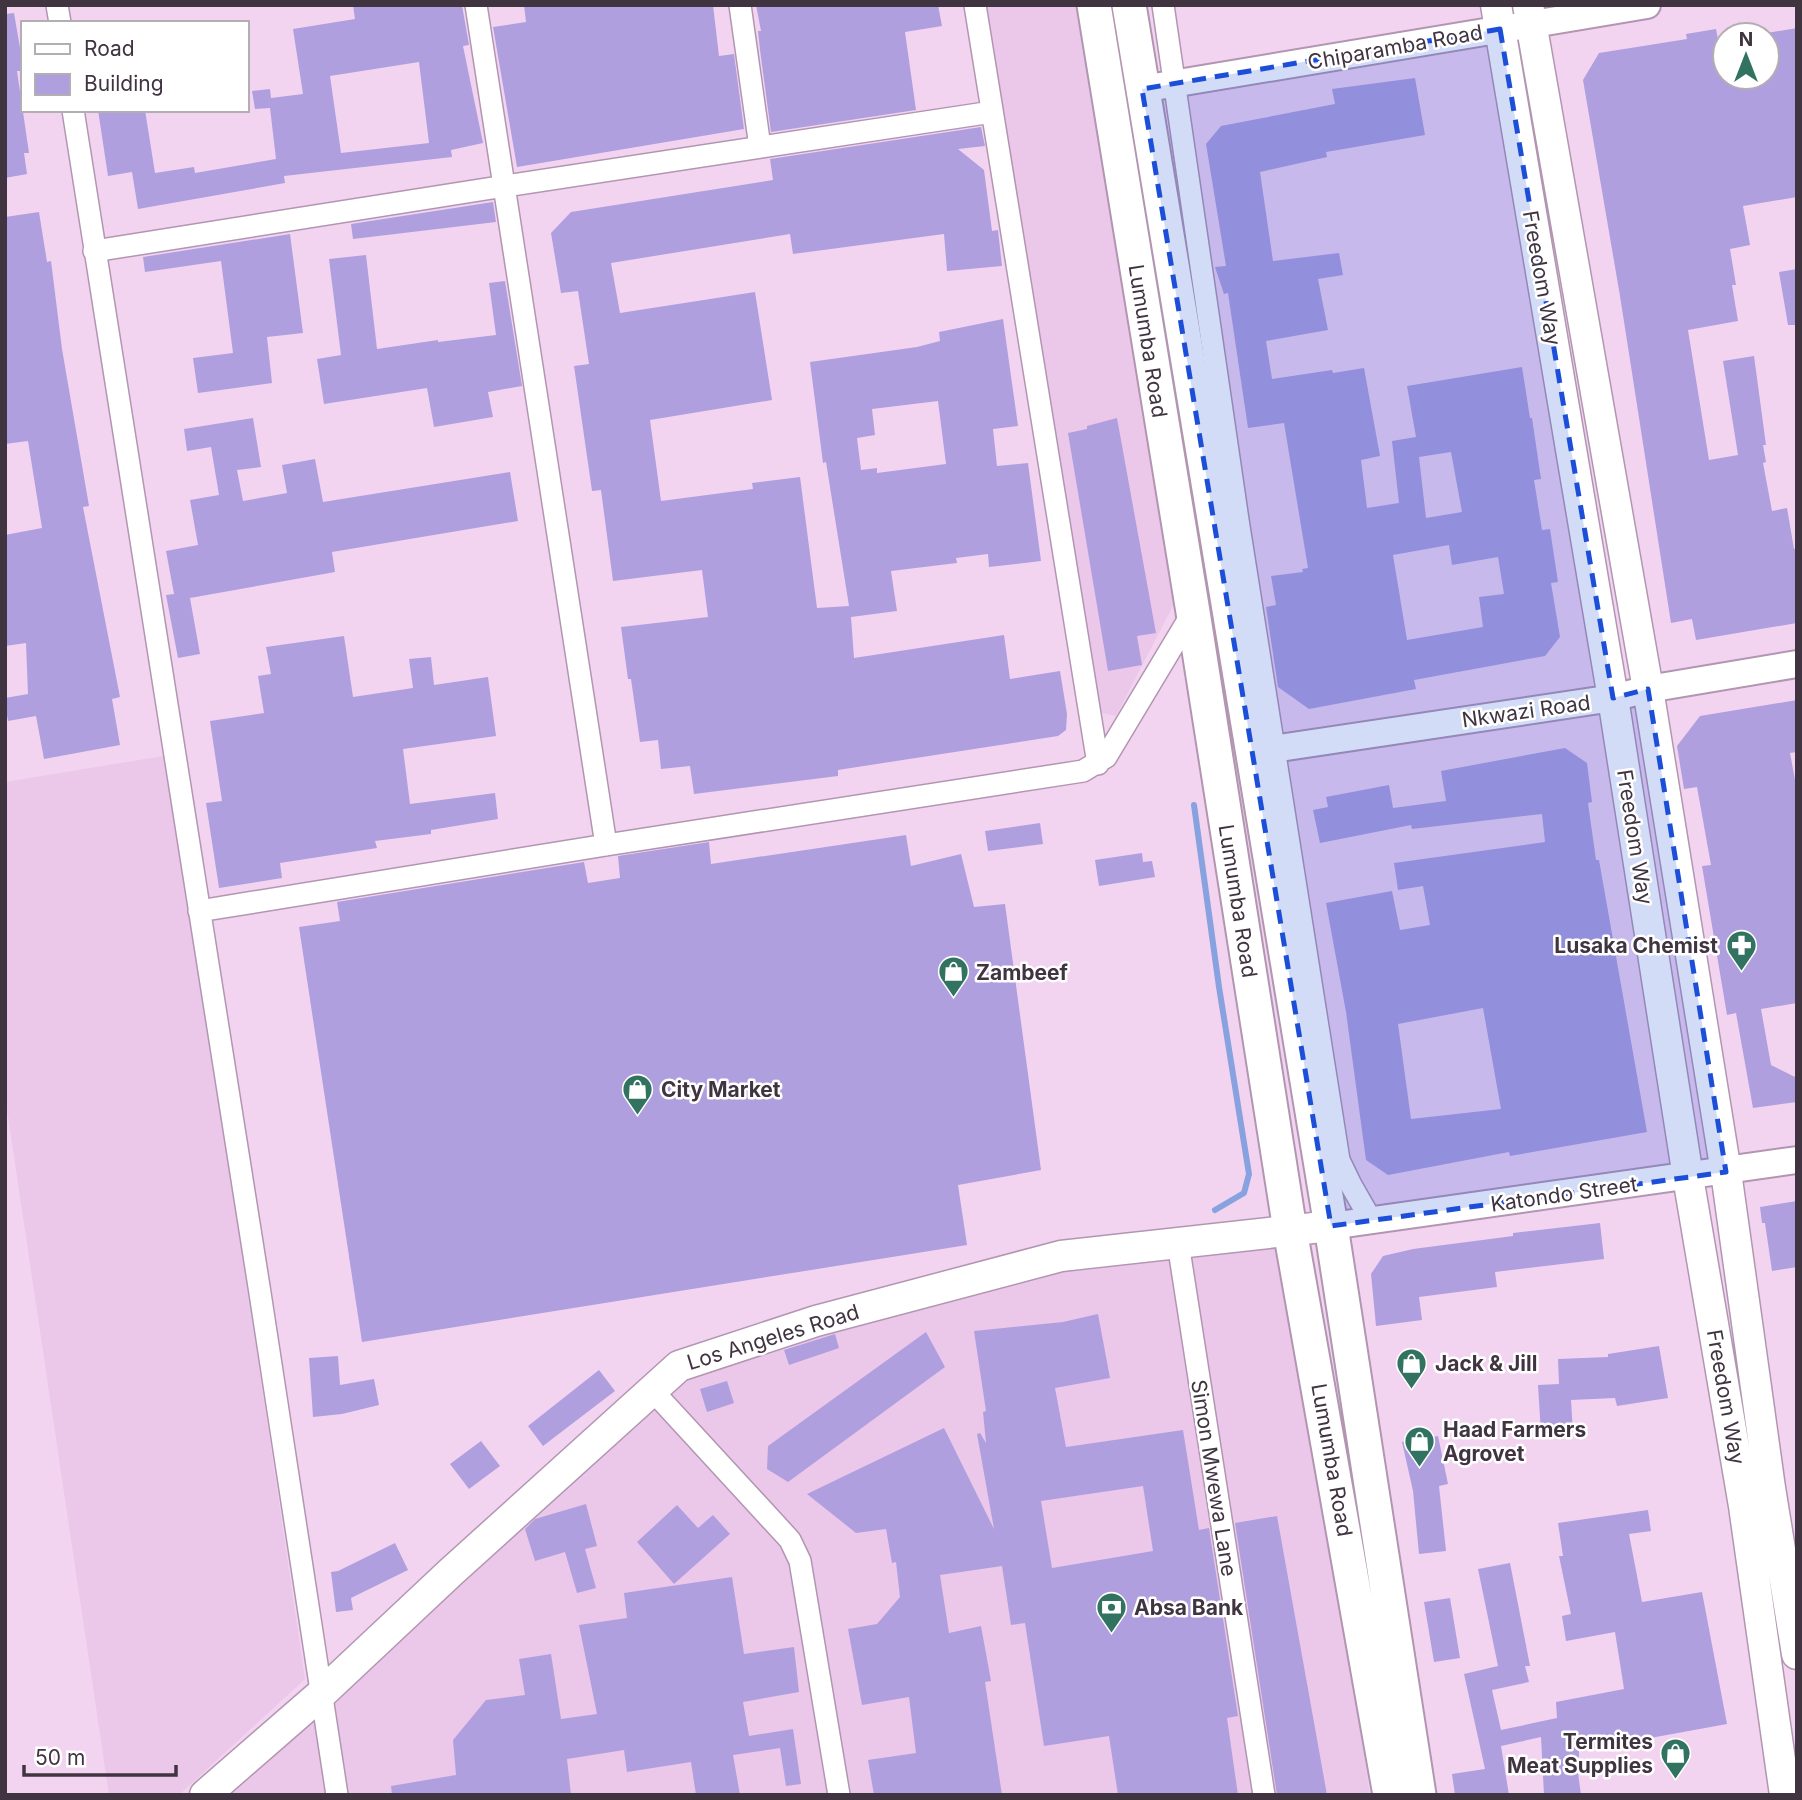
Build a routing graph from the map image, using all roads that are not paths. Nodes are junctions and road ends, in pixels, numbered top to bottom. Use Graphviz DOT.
graph roads {
  1 [pos="476,5"];
  2 [pos="740,5"];
  3 [pos="975,5"];
  4 [pos="1094,5"];
  5 [pos="1129,5"];
  6 [pos="1163,5"];
  7 [pos="1647,5"];
  8 [pos="1529,15"];
  9 [pos="1498,17"];
  10 [pos="1158,86"];
  11 [pos="73,112"];
  12 [pos="992,113"];
  13 [pos="760,147"];
  14 [pos="505,186"];
  15 [pos="94,251"];
  16 [pos="1193,612"];
  17 [pos="1797,664"];
  18 [pos="1648,689"];
  19 [pos="1614,698"];
  20 [pos="1265,750"];
  21 [pos="1098,764"];
  22 [pos="606,845"];
  23 [pos="199,911"];
  24 [pos="1797,1160"];
  25 [pos="1726,1172"];
  26 [pos="1688,1177"];
  27 [pos="1371,1220"];
  28 [pos="1331,1226"];
  29 [pos="1290,1230"];
  30 [pos="1178,1243"];
  31 [pos="652,1390"];
  32 [pos="1797,1654"];
  33 [pos="320,1695"];
  34 [pos="205,1795"];
  35 [pos="337,1795"];
  36 [pos="839,1795"];
  37 [pos="1264,1795"];
  38 [pos="1390,1795"];
  39 [pos="1419,1795"];
  40 [pos="1785,1795"];
  1 -- 14 [label="street"];
  2 -- 13 [label="street"];
  3 -- 12 [label="street"];
  4 -- 16 [label="main road, Lumumba Road"];
  5 -- 10 [label="main road, Lumumba Road"];
  6 -- 10 [label="street"];
  7 -- 8 [label="street, Chiparamba Road"];
  8 -- 9 [label="street, Chiparamba Road"];
  8 -- 18 [label="main road, Freedom Way"];
  9 -- 10 [label="street, Chiparamba Road"];
  9 -- 19 [label="main road, Freedom Way"];
  10 -- 20 [label="main road, Lumumba Road"];
  11 -- 15 [label="street"];
  12 -- 13 [label="street"];
  12 -- 21 [label="street"];
  13 -- 14 [label="street"];
  14 -- 15 [label="street"];
  14 -- 22 [label="street"];
  15 -- 23 [label="street"];
  16 -- 21 [label="street"];
  16 -- 29 [label="main road, Lumumba Road"];
  17 -- 18 [label="street, Nkwazi Road"];
  18 -- 19 [label="street, Nkwazi Road"];
  18 -- 25 [label="main road, Freedom Way"];
  19 -- 20 [label="street, Nkwazi Road"];
  19 -- 26 [label="main road, Freedom Way"];
  20 -- 27 [label="street"];
  20 -- 28 [label="main road, Lumumba Road"];
  21 -- 22 [label="street"];
  22 -- 23 [label="street"];
  23 -- 33 [label="street"];
  24 -- 25 [label="street, Katondo Street"];
  25 -- 26 [label="street, Katondo Street"];
  25 -- 32 [label="main road, Freedom Way"];
  26 -- 27 [label="street, Katondo Street"];
  26 -- 40 [label="main road, Freedom Way"];
  27 -- 28 [label="street, Katondo Street"];
  28 -- 29 [label="main road, Los Angeles Road"];
  28 -- 39 [label="main road, Lumumba Road"];
  29 -- 30 [label="main road, Los Angeles Road"];
  29 -- 38 [label="main road, Lumumba Road"];
  30 -- 31 [label="main road, Los Angeles Road"];
  30 -- 37 [label="street, Simon Mwewa Lane"];
  31 -- 33 [label="main road, Los Angeles Road"];
  31 -- 36 [label="street"];
  33 -- 34 [label="main road, Los Angeles Road"];
  33 -- 35 [label="street"];
}
